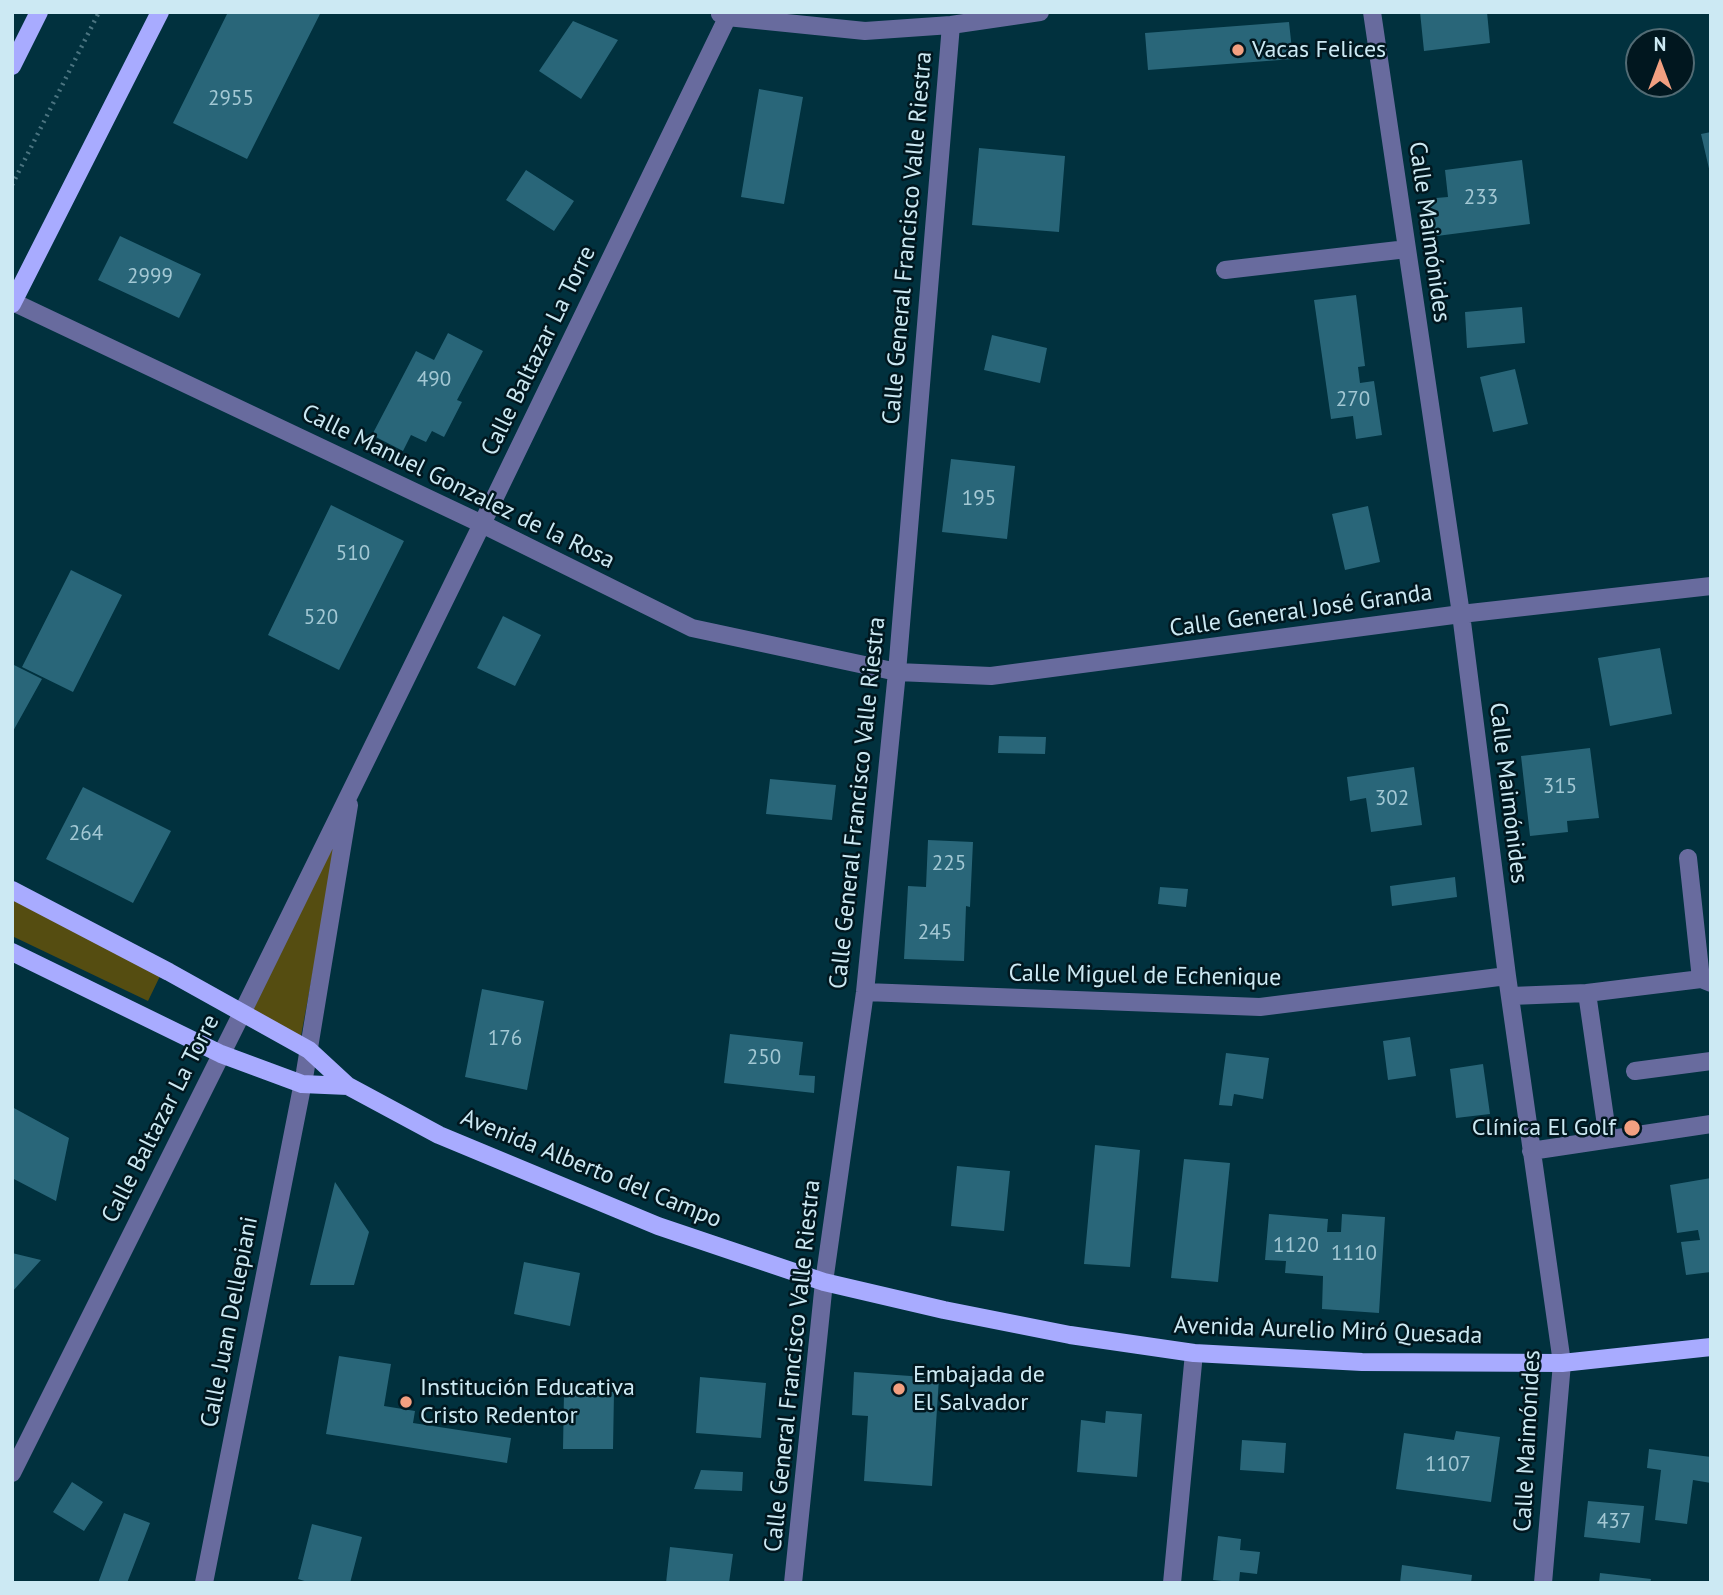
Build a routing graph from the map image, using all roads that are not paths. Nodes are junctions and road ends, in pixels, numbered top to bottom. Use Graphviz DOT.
graph roads {
  1 [pos="39,12"];
  2 [pos="160,12"];
  3 [pos="1040,12"];
  4 [pos="1372,12"];
  5 [pos="724,14"];
  6 [pos="951,25"];
  7 [pos="12,66"];
  8 [pos="1407,249"];
  9 [pos="1225,270"];
  10 [pos="13,303"];
  11 [pos="482,524"];
  12 [pos="1711,586"];
  13 [pos="1461,614"];
  14 [pos="897,672"];
  15 [pos="352,785"];
  16 [pos="1688,858"];
  17 [pos="12,890"];
  18 [pos="12,952"];
  19 [pos="1507,976"];
  20 [pos="1706,981"];
  21 [pos="865,992"];
  22 [pos="1587,993"];
  23 [pos="1511,996"];
  24 [pos="242,1013"];
  25 [pos="309,1051"];
  26 [pos="220,1054"];
  27 [pos="1711,1061"];
  28 [pos="1635,1071"];
  29 [pos="304,1078"];
  30 [pos="348,1086"];
  31 [pos="1711,1124"];
  32 [pos="1608,1139"];
  33 [pos="1531,1151"];
  34 [pos="824,1282"];
  35 [pos="1711,1347"];
  36 [pos="1194,1353"];
  37 [pos="1562,1363"];
  38 [pos="12,1473"];
  39 [pos="204,1583"];
  40 [pos="793,1583"];
  41 [pos="1172,1583"];
  42 [pos="1543,1583"];
  1 -- 7 [label="main road"];
  2 -- 10 [label="main road"];
  3 -- 6 [label="street"];
  4 -- 8 [label="street, Calle Maimónides"];
  5 -- 6 [label="street"];
  5 -- 11 [label="street, Calle Baltazar La Torre"];
  6 -- 14 [label="street, Calle General Francisco Valle Riestra"];
  8 -- 9 [label="street"];
  8 -- 13 [label="street, Calle Maimónides"];
  10 -- 11 [label="street, Calle Manuel Gonzalez de la Rosa"];
  11 -- 14 [label="street, Calle Manuel Gonzalez de la Rosa"];
  11 -- 15 [label="street, Calle Baltazar La Torre"];
  12 -- 13 [label="street, Calle General José Granda"];
  13 -- 14 [label="street, Calle General José Granda"];
  13 -- 19 [label="street, Calle Maimónides"];
  14 -- 21 [label="street, Calle General Francisco Valle Riestra"];
  15 -- 24 [label="street, Calle Baltazar La Torre"];
  15 -- 25 [label="street, Calle Baltazar La Torre"];
  16 -- 20 [label="street"];
  17 -- 24 [label="main road, Avenida Alberto del Campo"];
  18 -- 26 [label="main road, Avenida Alberto del Campo"];
  19 -- 21 [label="street, Calle Miguel de Echenique"];
  19 -- 23 [label="street, Calle Maimónides"];
  20 -- 22 [label="street"];
  21 -- 34 [label="street, Calle General Francisco Valle Riestra"];
  22 -- 23 [label="street"];
  22 -- 32 [label="street"];
  23 -- 33 [label="street, Calle Maimónides"];
  24 -- 25 [label="main road, Avenida Alberto del Campo"];
  24 -- 26 [label="street, Calle Baltazar La Torre"];
  25 -- 29 [label="street, Calle Baltazar La Torre"];
  25 -- 30 [label="main road, Avenida Alberto del Campo"];
  26 -- 29 [label="main road, Avenida Alberto del Campo"];
  26 -- 38 [label="street, Calle Baltazar La Torre"];
  27 -- 28 [label="street"];
  29 -- 30 [label="main road, Avenida Alberto del Campo"];
  29 -- 39 [label="street, Calle Juan Dellepiani"];
  30 -- 34 [label="main road, Avenida Alberto del Campo"];
  31 -- 32 [label="street"];
  32 -- 33 [label="street"];
  33 -- 37 [label="street, Calle Maimónides"];
  34 -- 36 [label="main road, Avenida Aurelio Miró Quesada"];
  34 -- 40 [label="street, Calle General Francisco Valle Riestra"];
  35 -- 37 [label="main road, Avenida Aurelio Miró Quesada"];
  36 -- 37 [label="main road, Avenida Aurelio Miró Quesada"];
  36 -- 41 [label="street"];
  37 -- 42 [label="street, Calle Maimónides"];
}
